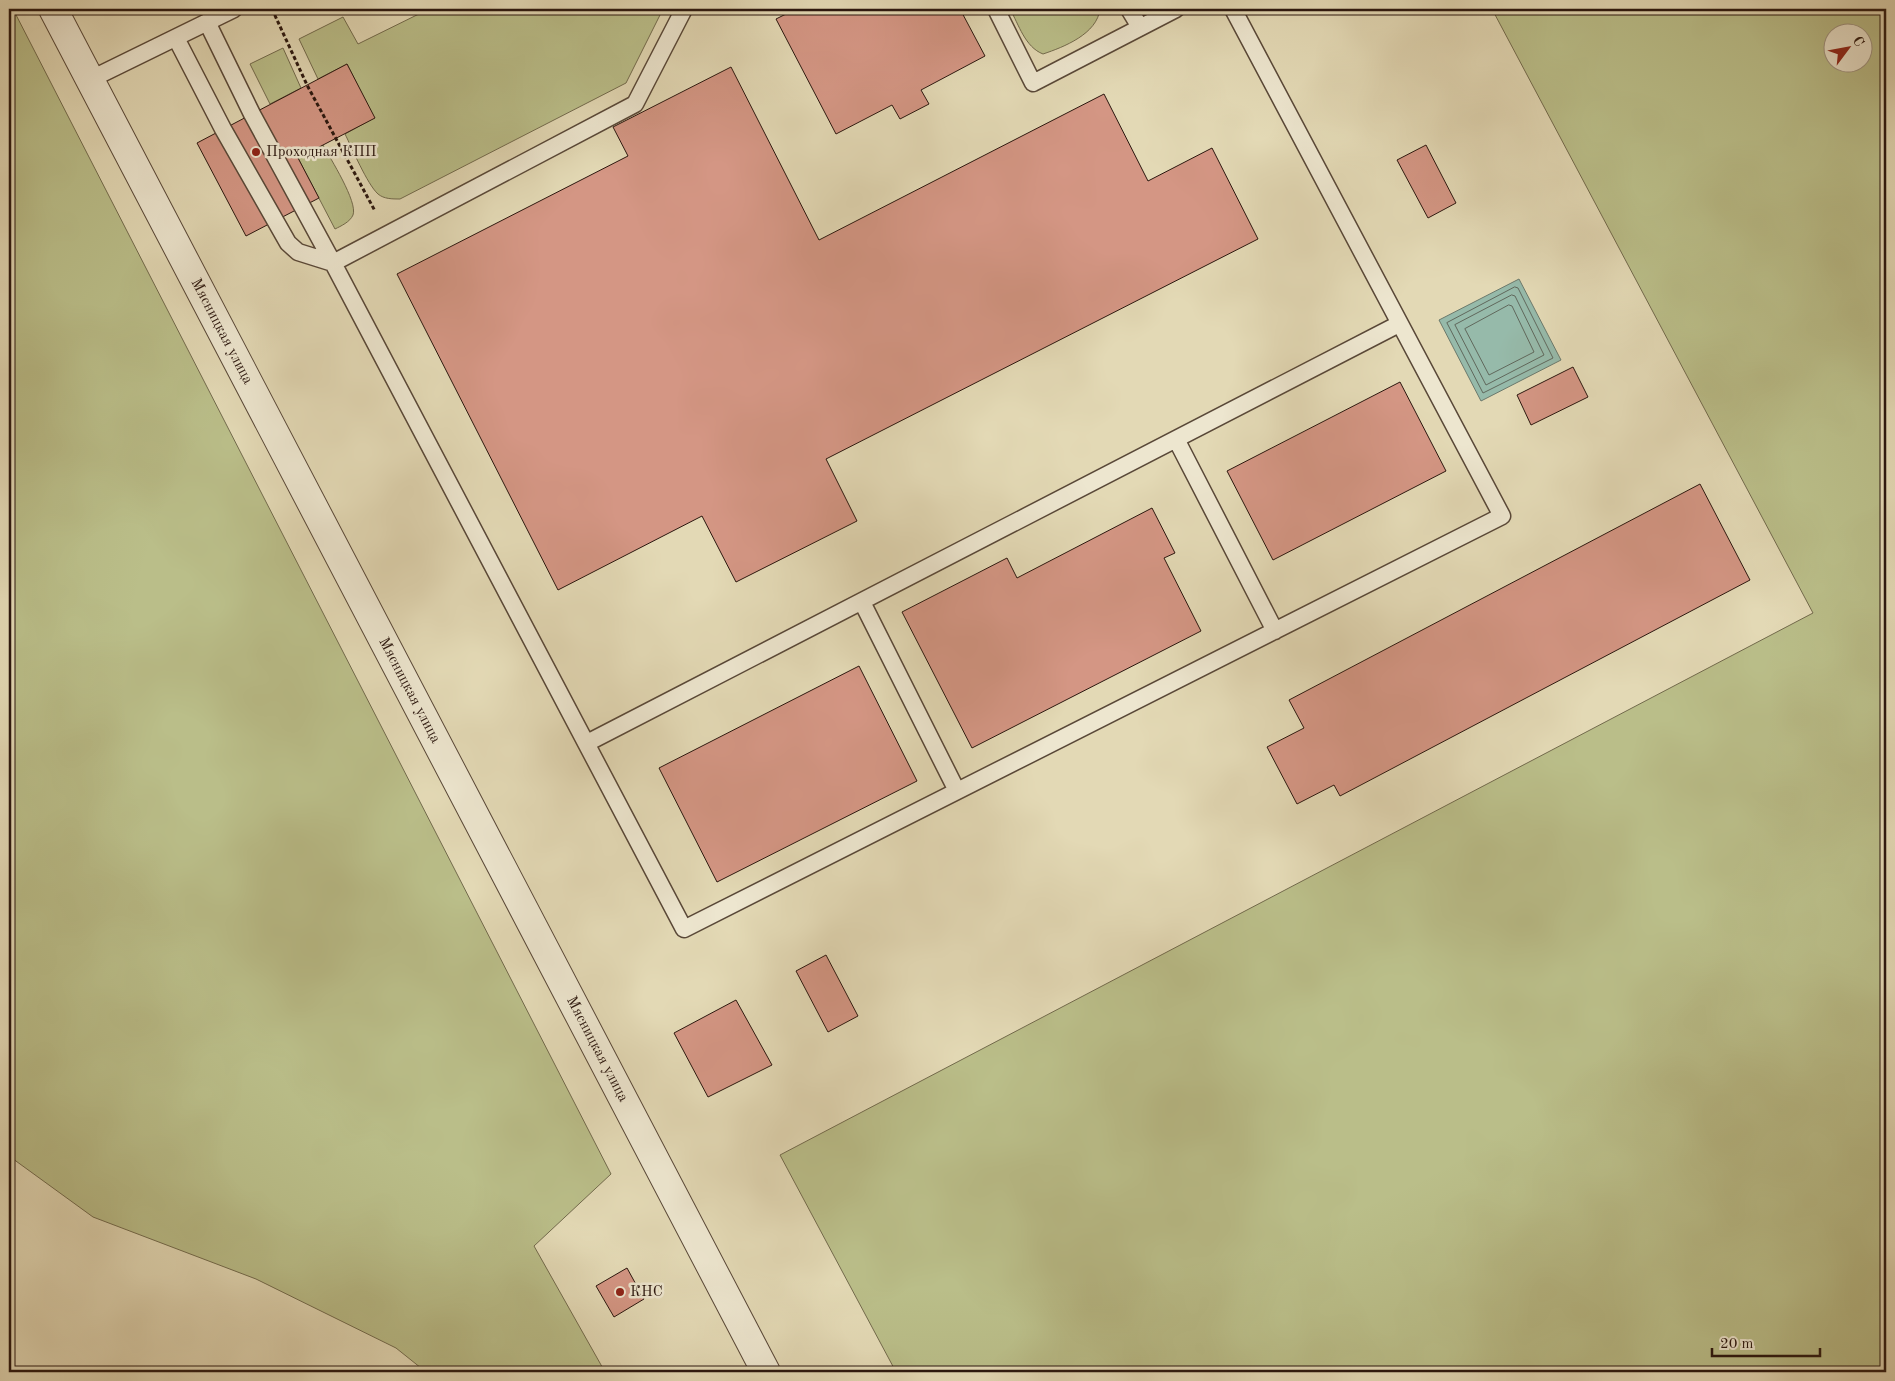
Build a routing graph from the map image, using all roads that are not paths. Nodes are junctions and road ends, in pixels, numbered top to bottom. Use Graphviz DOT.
graph roads {
  1 [pos="53,9"];
  2 [pos="234,9"];
  3 [pos="684,9"];
  4 [pos="996,9"];
  5 [pos="1129,9"];
  6 [pos="1176,9"];
  7 [pos="1233,9"];
  8 [pos="207,22"];
  9 [pos="1140,28"];
  10 [pos="176,38"];
  11 [pos="89,80"];
  12 [pos="333,263"];
  13 [pos="1399,324"];
  14 [pos="1176,439"];
  15 [pos="862,602"];
  16 [pos="1276,631"];
  17 [pos="587,743"];
  18 [pos="957,791"];
  19 [pos="766,1372"];
  1 -- 11 [label="street, Мясницкая улица"];
  2 -- 8 [label="lane"];
  3 -- 12 [label="lane"];
  4 -- 9 [label="lane"];
  5 -- 9 [label="lane"];
  6 -- 9 [label="lane"];
  7 -- 13 [label="lane"];
  8 -- 10 [label="lane"];
  8 -- 12 [label="lane"];
  10 -- 11 [label="lane"];
  10 -- 12 [label="lane"];
  11 -- 19 [label="street, Мясницкая улица"];
  12 -- 17 [label="lane"];
  13 -- 14 [label="lane"];
  13 -- 16 [label="lane"];
  14 -- 15 [label="lane"];
  14 -- 16 [label="lane"];
  15 -- 17 [label="lane"];
  15 -- 18 [label="lane"];
  16 -- 18 [label="lane"];
  17 -- 18 [label="lane"];
}
